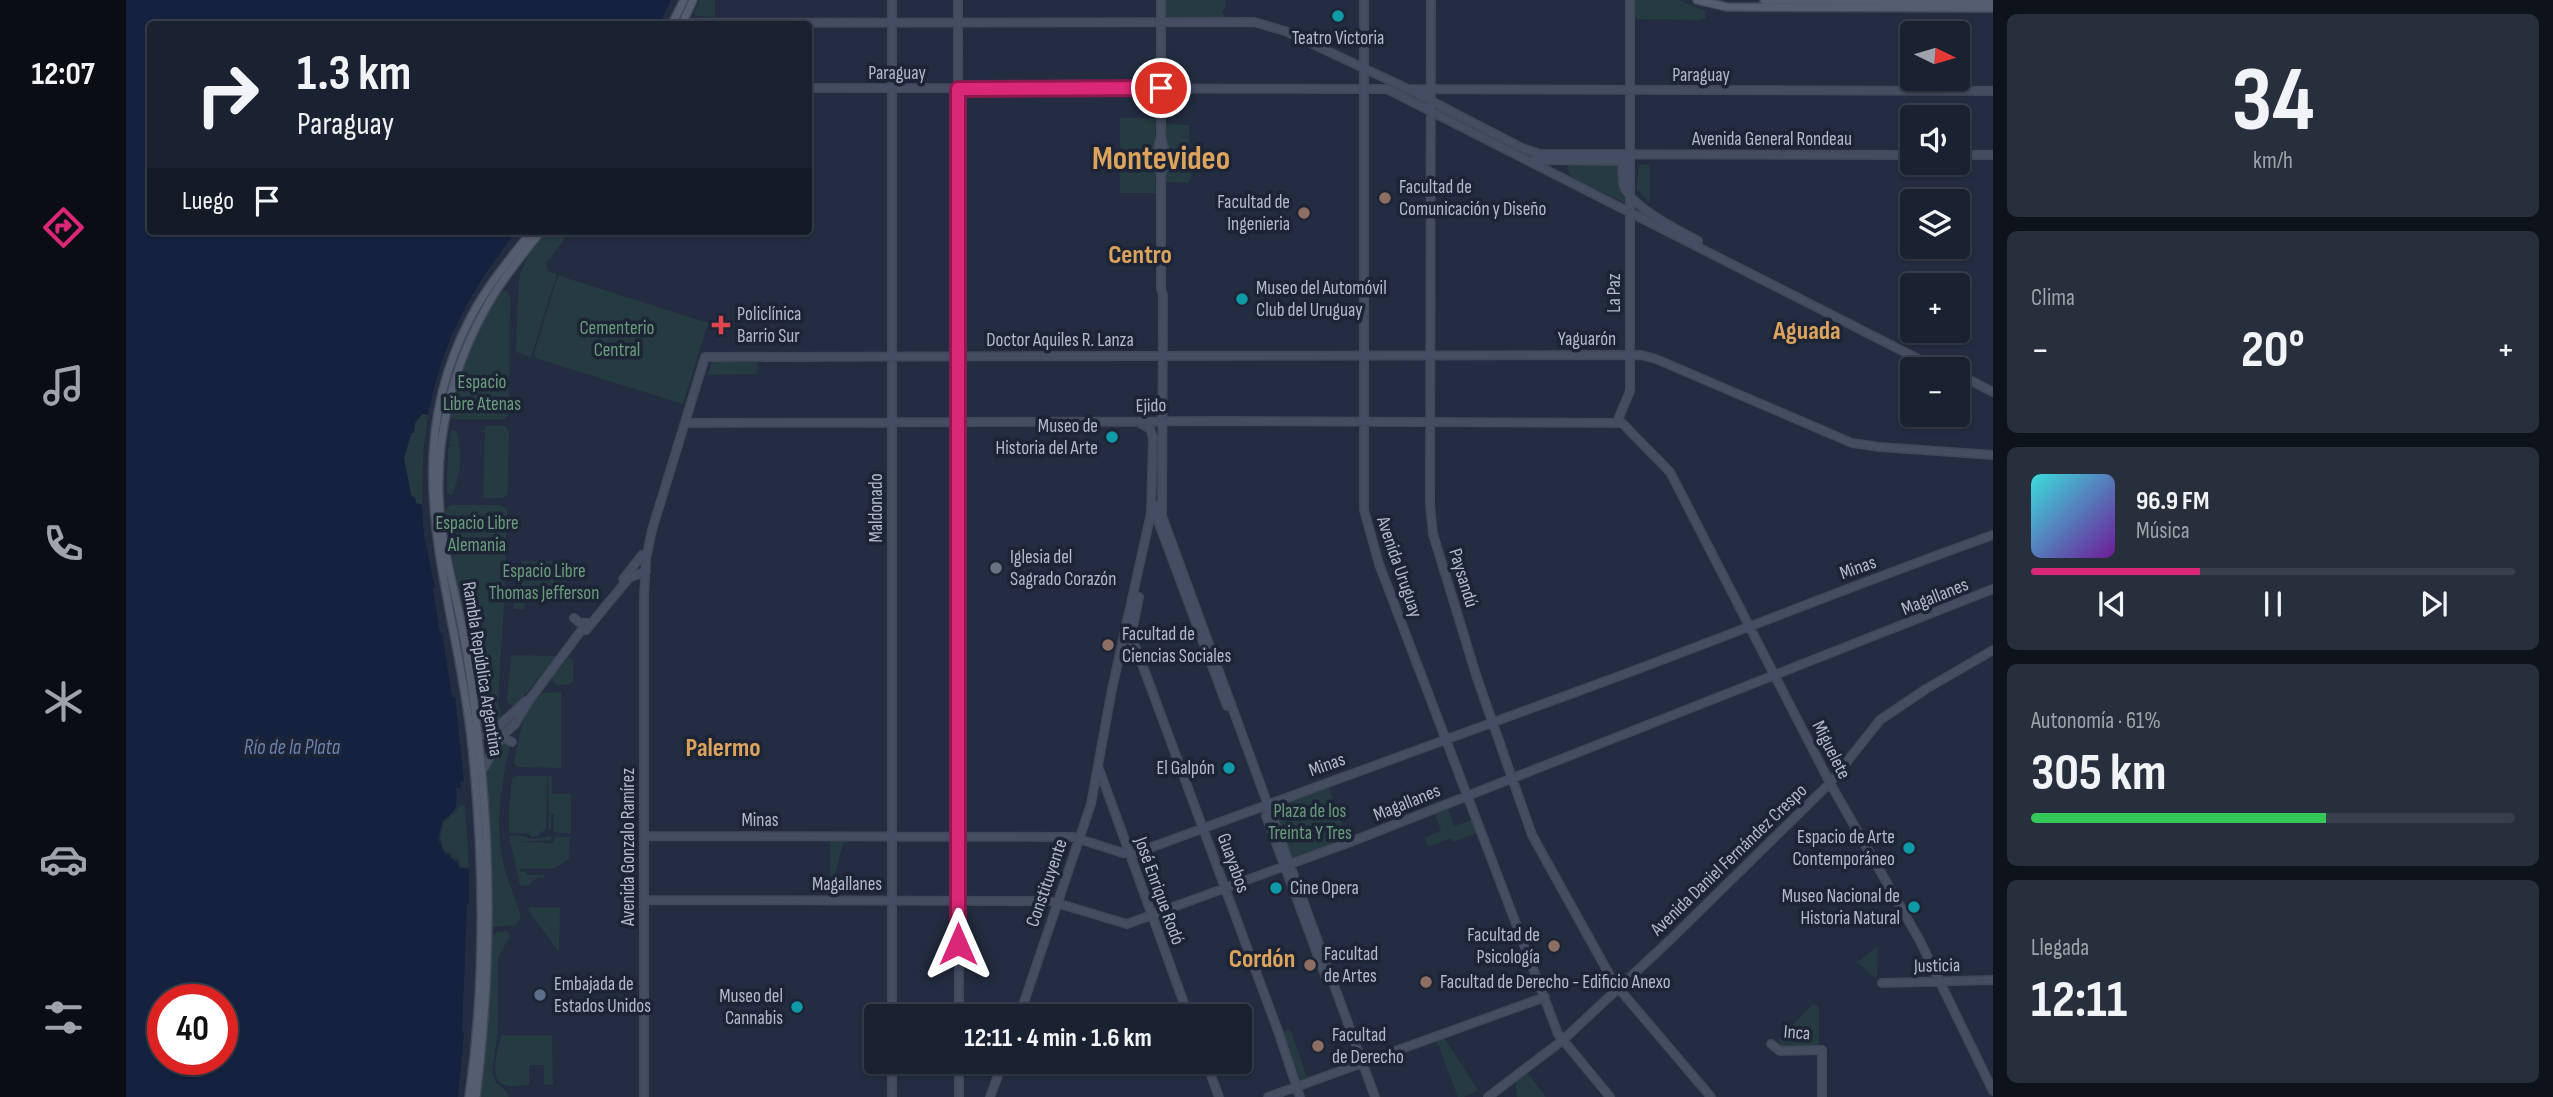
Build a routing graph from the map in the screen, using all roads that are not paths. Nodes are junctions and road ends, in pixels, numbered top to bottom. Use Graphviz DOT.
graph roads {
  1 [pos="684,0"];
  2 [pos="693,0"];
  3 [pos="892,0"];
  4 [pos="958,0"];
  5 [pos="1161,0"];
  6 [pos="1364,0"];
  7 [pos="1431,0"];
  8 [pos="1630,0"];
  9 [pos="1697,0"];
  10 [pos="1764,0"];
  11 [pos="1993,1"];
  12 [pos="1848,4"];
  13 [pos="1993,8"];
  14 [pos="674,21"];
  15 [pos="684,21"];
  16 [pos="812,23"];
  17 [pos="892,23"];
  18 [pos="958,23"];
  19 [pos="1161,23"];
  20 [pos="1363,70"];
  21 [pos="812,88"];
  22 [pos="892,88"];
  23 [pos="1161,88"];
  24 [pos="1363,88"];
  25 [pos="958,89"];
  26 [pos="1408,89"];
  27 [pos="1431,89"];
  28 [pos="1631,91"];
  29 [pos="1993,91"];
  30 [pos="1431,106"];
  31 [pos="1900,155"];
  32 [pos="1970,155"];
  33 [pos="1993,155"];
  34 [pos="1631,156"];
  35 [pos="1619,158"];
  36 [pos="1526,159"];
  37 [pos="1630,195"];
  38 [pos="1630,213"];
  39 [pos="529,235"];
  40 [pos="538,235"];
  41 [pos="1363,354"];
  42 [pos="892,355"];
  43 [pos="958,355"];
  44 [pos="1431,355"];
  45 [pos="1630,355"];
  46 [pos="1160,356"];
  47 [pos="705,357"];
  48 [pos="1914,357"];
  49 [pos="1924,357"];
  50 [pos="1970,383"];
  51 [pos="1993,395"];
  52 [pos="958,422"];
  53 [pos="1139,422"];
  54 [pos="1161,422"];
  55 [pos="1363,422"];
  56 [pos="1617,422"];
  57 [pos="685,423"];
  58 [pos="892,423"];
  59 [pos="1431,423"];
  60 [pos="1153,433"];
  61 [pos="1158,445"];
  62 [pos="1153,454"];
  63 [pos="1993,455"];
  64 [pos="1163,526"];
  65 [pos="652,530"];
  66 [pos="1993,535"];
  67 [pos="642,555"];
  68 [pos="645,572"];
  69 [pos="1993,590"];
  70 [pos="615,593"];
  71 [pos="575,618"];
  72 [pos="589,625"];
  73 [pos="1750,625"];
  74 [pos="1993,650"];
  75 [pos="1775,676"];
  76 [pos="530,699"];
  77 [pos="1492,722"];
  78 [pos="501,737"];
  79 [pos="475,738"];
  80 [pos="1446,738"];
  81 [pos="512,742"];
  82 [pos="1099,758"];
  83 [pos="482,771"];
  84 [pos="1100,776"];
  85 [pos="1511,778"];
  86 [pos="1830,783"];
  87 [pos="1821,792"];
  88 [pos="1468,795"];
  89 [pos="1837,796"];
  90 [pos="1265,804"];
  91 [pos="1203,828"];
  92 [pos="644,836"];
  93 [pos="893,836"];
  94 [pos="959,836"];
  95 [pos="1079,838"];
  96 [pos="1128,854"];
  97 [pos="1287,866"];
  98 [pos="1225,888"];
  99 [pos="644,900"];
  100 [pos="892,900"];
  101 [pos="958,900"];
  102 [pos="1058,902"];
  103 [pos="1151,915"];
  104 [pos="1993,980"];
  105 [pos="1941,981"];
  106 [pos="1882,983"];
  107 [pos="1618,989"];
  108 [pos="1545,997"];
  109 [pos="892,1004"];
  110 [pos="959,1004"];
  111 [pos="1023,1004"];
  112 [pos="1184,1004"];
  113 [pos="1563,1040"];
  114 [pos="1771,1044"];
  115 [pos="1360,1063"];
  116 [pos="892,1074"];
  117 [pos="959,1074"];
  118 [pos="999,1074"];
  119 [pos="1210,1074"];
  120 [pos="1299,1086"];
  121 [pos="1993,1091"];
  122 [pos="469,1097"];
  123 [pos="477,1097"];
  124 [pos="644,1097"];
  125 [pos="892,1097"];
  126 [pos="959,1097"];
  127 [pos="990,1097"];
  128 [pos="1219,1097"];
  129 [pos="1268,1097"];
  130 [pos="1300,1097"];
  131 [pos="1372,1097"];
  132 [pos="1488,1097"];
  133 [pos="1610,1097"];
  134 [pos="1711,1097"];
  135 [pos="1822,1097"];
  1 -- 14 [label="main road"];
  2 -- 15 [label="main road"];
  3 -- 17 [label="street, Maldonado"];
  4 -- 18 [label="street"];
  5 -- 19 [label="street"];
  6 -- 20 [label="street, Avenida Uruguay"];
  7 -- 27 [label="street, Paysandú"];
  8 -- 28 [label="street, La Paz"];
  9 -- 12 [label="main road"];
  10 -- 12 [label="main road"];
  11 -- 12 [label="main road"];
  12 -- 13 [label="main road"];
  16 -- 17 [label="street"];
  17 -- 18 [label="street"];
  17 -- 22 [label="street, Maldonado"];
  18 -- 19 [label="street"];
  18 -- 25 [label="street"];
  19 -- 20 [label="street"];
  19 -- 23 [label="street"];
  20 -- 24 [label="street, Avenida Uruguay"];
  20 -- 26 [label="street"];
  21 -- 22 [label="street, Paraguay"];
  22 -- 25 [label="street, Paraguay"];
  22 -- 42 [label="street, Maldonado"];
  23 -- 24 [label="street, Paraguay"];
  23 -- 25 [label="street, Paraguay"];
  23 -- 46 [label="street"];
  24 -- 30 [label="street, Paraguay"];
  24 -- 41 [label="street, Avenida Uruguay"];
  25 -- 43 [label="street"];
  26 -- 27 [label="street, Paraguay"];
  26 -- 30 [label="street"];
  27 -- 28 [label="street, Paraguay"];
  27 -- 30 [label="street, Paysandú"];
  28 -- 29 [label="street, Paraguay"];
  28 -- 34 [label="street, La Paz"];
  30 -- 35 [label="street"];
  30 -- 36 [label="street"];
  30 -- 44 [label="street, Paysandú"];
  31 -- 34 [label="street, Avenida General Rondeau"];
  32 -- 33 [label="street"];
  34 -- 35 [label="street, Avenida General Rondeau"];
  34 -- 37 [label="street, La Paz"];
  35 -- 36 [label="street, Avenida General Rondeau"];
  35 -- 37 [label="street, La Paz"];
  36 -- 38 [label="street"];
  37 -- 38 [label="street, La Paz"];
  37 -- 49 [label="street"];
  38 -- 45 [label="street, La Paz"];
  38 -- 48 [label="street"];
  39 -- 79 [label="main road, Rambla República Argentina"];
  40 -- 79 [label="main road, Rambla República Argentina"];
  41 -- 44 [label="street, Yaguarón"];
  41 -- 46 [label="street, Yaguarón"];
  41 -- 55 [label="street, Avenida Uruguay"];
  42 -- 43 [label="street, Doctor Aquiles R. Lanza"];
  42 -- 47 [label="street, Doctor Aquiles R. Lanza"];
  42 -- 58 [label="street, Maldonado"];
  43 -- 46 [label="street, Doctor Aquiles R. Lanza"];
  43 -- 52 [label="street"];
  44 -- 45 [label="street, Yaguarón"];
  44 -- 59 [label="street, Paysandú"];
  45 -- 56 [label="street, La Paz"];
  45 -- 63 [label="street, Yaguarón"];
  46 -- 54 [label="street"];
  47 -- 57 [label="street, Avenida Gonzalo Ramírez"];
  50 -- 51 [label="street"];
  52 -- 53 [label="street, Ejido"];
  52 -- 58 [label="street, Ejido"];
  52 -- 94 [label="street"];
  53 -- 54 [label="street, Ejido"];
  53 -- 60 [label="street"];
  54 -- 55 [label="street, Ejido"];
  54 -- 61 [label="street"];
  54 -- 64 [label="street"];
  55 -- 59 [label="street, Ejido"];
  55 -- 80 [label="street, Avenida Uruguay"];
  56 -- 59 [label="street, Ejido"];
  56 -- 73 [label="street, Miguelete"];
  57 -- 58 [label="street, Ejido"];
  57 -- 65 [label="street, Avenida Gonzalo Ramírez"];
  58 -- 93 [label="street, Maldonado"];
  59 -- 77 [label="street, Paysandú"];
  60 -- 61 [label="street"];
  60 -- 62 [label="street, Constituyente"];
  61 -- 62 [label="street"];
  61 -- 64 [label="street"];
  62 -- 82 [label="street, Constituyente"];
  64 -- 90 [label="street"];
  64 -- 91 [label="street, Guayabos"];
  65 -- 67 [label="street, Avenida Gonzalo Ramírez"];
  65 -- 68 [label="street, Avenida Gonzalo Ramírez"];
  66 -- 73 [label="street, Minas"];
  67 -- 68 [label="street, Avenida Gonzalo Ramírez"];
  67 -- 70 [label="street"];
  68 -- 70 [label="street"];
  68 -- 92 [label="street, Avenida Gonzalo Ramírez"];
  69 -- 75 [label="street, Magallanes"];
  70 -- 72 [label="street"];
  71 -- 72 [label="street"];
  72 -- 76 [label="street"];
  73 -- 75 [label="street, Miguelete"];
  73 -- 77 [label="street, Minas"];
  74 -- 86 [label="street, Avenida Daniel Fernández Crespo"];
  75 -- 85 [label="street, Magallanes"];
  75 -- 86 [label="street, Miguelete"];
  76 -- 78 [label="street"];
  76 -- 79 [label="street"];
  77 -- 80 [label="street, Minas"];
  77 -- 85 [label="street, Paysandú"];
  78 -- 81 [label="street"];
  78 -- 83 [label="street"];
  79 -- 83 [label="main road, Rambla República Argentina"];
  79 -- 122 [label="main road, Rambla República Argentina"];
  80 -- 88 [label="street, Avenida Uruguay"];
  80 -- 90 [label="street, Minas"];
  82 -- 84 [label="street, Constituyente"];
  82 -- 95 [label="street, Constituyente"];
  83 -- 123 [label="main road, Rambla República Argentina"];
  84 -- 96 [label="street, José Enrique Rodó"];
  85 -- 88 [label="street, Magallanes"];
  85 -- 107 [label="street, Paysandú"];
  86 -- 87 [label="street, Avenida Daniel Fernández Crespo"];
  86 -- 89 [label="street, Miguelete"];
  87 -- 89 [label="street"];
  87 -- 107 [label="street, Avenida Daniel Fernández Crespo"];
  88 -- 97 [label="street, Magallanes"];
  88 -- 108 [label="street, Avenida Uruguay"];
  89 -- 105 [label="street, Miguelete"];
  90 -- 91 [label="street, Minas"];
  90 -- 97 [label="street"];
  91 -- 96 [label="street, Minas"];
  91 -- 98 [label="street, Guayabos"];
  92 -- 93 [label="street, Minas"];
  92 -- 99 [label="street, Avenida Gonzalo Ramírez"];
  93 -- 94 [label="street, Minas"];
  93 -- 100 [label="street, Maldonado"];
  94 -- 95 [label="street, Minas"];
  94 -- 101 [label="street"];
  95 -- 96 [label="street, Minas"];
  95 -- 102 [label="street, Constituyente"];
  96 -- 103 [label="street, José Enrique Rodó"];
  97 -- 98 [label="street, Magallanes"];
  97 -- 115 [label="street"];
  98 -- 103 [label="street, Magallanes"];
  98 -- 120 [label="street, Guayabos"];
  99 -- 100 [label="street, Magallanes"];
  99 -- 124 [label="street, Avenida Gonzalo Ramírez"];
  100 -- 101 [label="street, Magallanes"];
  100 -- 109 [label="street, Maldonado"];
  101 -- 102 [label="street, Magallanes"];
  101 -- 110 [label="street"];
  102 -- 103 [label="street, Magallanes"];
  102 -- 111 [label="street, Constituyente"];
  103 -- 112 [label="street, José Enrique Rodó"];
  104 -- 105 [label="street, Justicia"];
  105 -- 106 [label="street, Justicia"];
  105 -- 121 [label="street, Miguelete"];
  107 -- 113 [label="street, Avenida Daniel Fernández Crespo"];
  107 -- 134 [label="street, Paysandú"];
  108 -- 113 [label="street, Avenida Uruguay"];
  108 -- 115 [label="street"];
  113 -- 132 [label="street, Avenida Daniel Fernández Crespo"];
  113 -- 133 [label="street, Avenida Uruguay"];
  114 -- 135 [label="street, Inca"];
  115 -- 120 [label="street"];
  115 -- 131 [label="street"];
  116 -- 125 [label="street"];
  117 -- 126 [label="street"];
  118 -- 127 [label="street"];
  119 -- 128 [label="street"];
  120 -- 129 [label="street"];
  120 -- 130 [label="street, Guayabos"];
}
